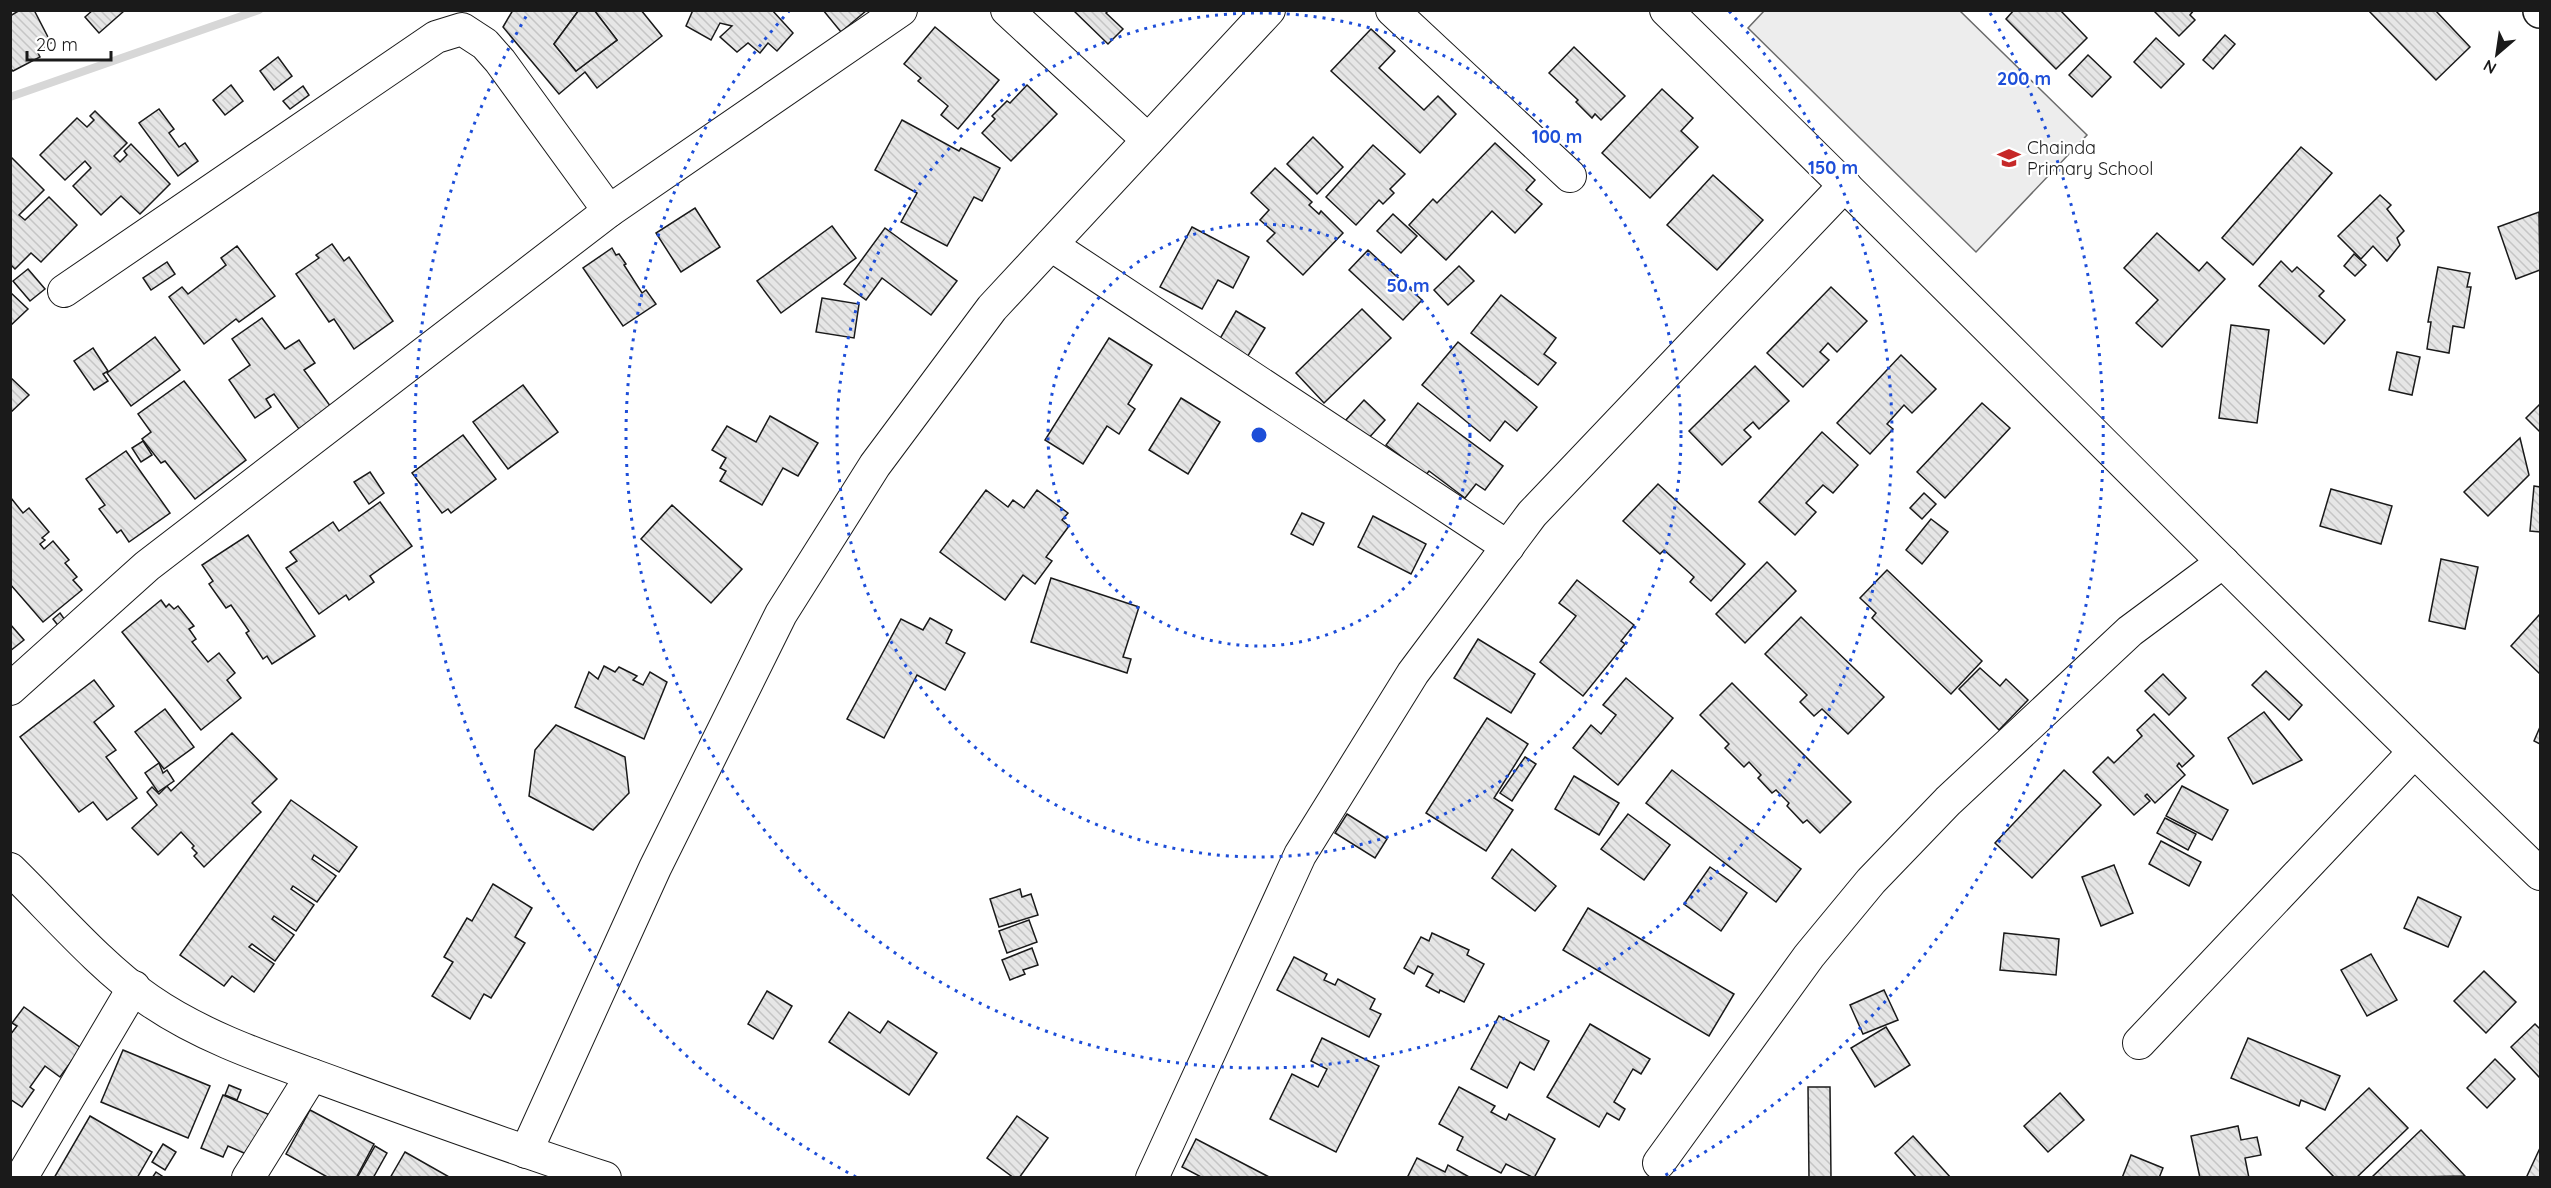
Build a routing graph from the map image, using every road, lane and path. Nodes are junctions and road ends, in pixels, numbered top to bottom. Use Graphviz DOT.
graph roads {
  1 [pos="901,10"];
  2 [pos="1006,10"];
  3 [pos="1269,10"];
  4 [pos="1392,10"];
  5 [pos="1666,10"];
  6 [pos="1148,140"];
  7 [pos="1570,176"];
  8 [pos="1845,185"];
  9 [pos="609,211"];
  10 [pos="1051,245"];
  11 [pos="64,291"];
  12 [pos="1508,547"];
  13 [pos="2223,562"];
  14 [pos="10,689"];
  15 [pos="2414,752"];
  16 [pos="10,869"];
  17 [pos="2541,874"];
  18 [pos="134,987"];
  19 [pos="2139,1043"];
  20 [pos="312,1075"];
  21 [pos="526,1152"];
  22 [pos="1659,1162"];
  23 [pos="21,1178"];
  24 [pos="248,1178"];
  25 [pos="605,1178"];
  26 [pos="1152,1178"];
  1 -- 9 [label="street"];
  2 -- 6 [label="street"];
  3 -- 6 [label="street"];
  4 -- 7 [label="street"];
  5 -- 8 [label="street"];
  6 -- 10 [label="street"];
  8 -- 12 [label="street"];
  8 -- 13 [label="street"];
  9 -- 11 [label="street"];
  9 -- 14 [label="street"];
  10 -- 12 [label="street"];
  10 -- 21 [label="street"];
  12 -- 26 [label="street"];
  13 -- 15 [label="street"];
  13 -- 22 [label="street"];
  15 -- 17 [label="street"];
  15 -- 19 [label="street"];
  16 -- 18 [label="street"];
  18 -- 20 [label="street"];
  18 -- 23 [label="street"];
  20 -- 21 [label="street"];
  20 -- 24 [label="street"];
  21 -- 25 [label="street"];
}
